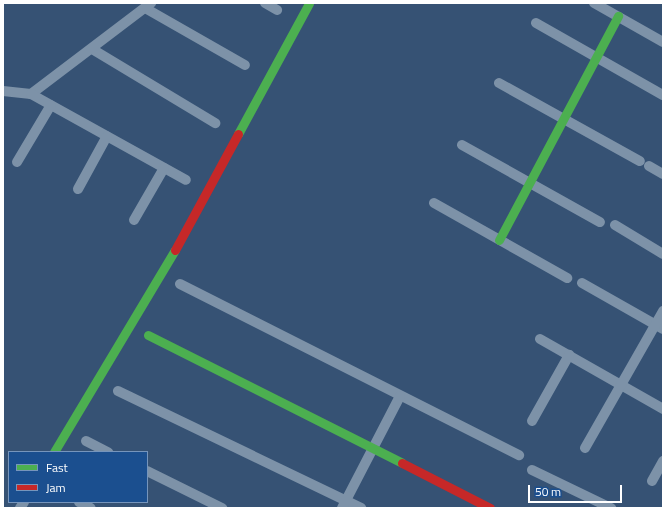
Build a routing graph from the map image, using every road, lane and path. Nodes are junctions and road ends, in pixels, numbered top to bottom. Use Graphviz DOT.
graph roads {
  1 [pos="265,3"];
  2 [pos="309,3"];
  3 [pos="594,3"];
  4 [pos="148,5"];
  5 [pos="277,10"];
  6 [pos="618,16"];
  7 [pos="536,23"];
  8 [pos="663,42"];
  9 [pos="92,49"];
  10 [pos="596,57"];
  11 [pos="245,65"];
  12 [pos="499,83"];
  13 [pos="3,91"];
  14 [pos="31,94"];
  15 [pos="663,95"];
  16 [pos="51,105"];
  17 [pos="563,119"];
  18 [pos="215,123"];
  19 [pos="107,136"];
  20 [pos="462,145"];
  21 [pos="640,161"];
  22 [pos="18,162"];
  23 [pos="649,166"];
  24 [pos="164,168"];
  25 [pos="663,174"];
  26 [pos="186,180"];
  27 [pos="530,182"];
  28 [pos="78,189"];
  29 [pos="434,204"];
  30 [pos="134,220"];
  31 [pos="600,222"];
  32 [pos="615,225"];
  33 [pos="499,240"];
  34 [pos="663,254"];
  35 [pos="568,278"];
  36 [pos="582,283"];
  37 [pos="180,284"];
  38 [pos="663,311"];
  39 [pos="659,327"];
  40 [pos="148,335"];
  41 [pos="540,339"];
  42 [pos="569,355"];
  43 [pos="621,385"];
  44 [pos="118,391"];
  45 [pos="400,396"];
  46 [pos="663,409"];
  47 [pos="532,421"];
  48 [pos="86,441"];
  49 [pos="374,447"];
  50 [pos="585,448"];
  51 [pos="55,451"];
  52 [pos="106,451"];
  53 [pos="519,455"];
  54 [pos="663,461"];
  55 [pos="532,470"];
  56 [pos="148,471"];
  57 [pos="652,481"];
  58 [pos="81,503"];
  59 [pos="344,504"];
  60 [pos="91,508"];
  61 [pos="222,508"];
  62 [pos="361,508"];
  63 [pos="490,508"];
  64 [pos="608,508"];
  1 -- 5 [label="street"];
  2 -- 51 [label="street"];
  3 -- 6 [label="street"];
  4 -- 9 [label="street"];
  4 -- 11 [label="street"];
  6 -- 8 [label="street"];
  6 -- 10 [label="street"];
  7 -- 10 [label="street"];
  9 -- 14 [label="street"];
  9 -- 18 [label="street"];
  10 -- 15 [label="street"];
  10 -- 17 [label="street"];
  12 -- 17 [label="street"];
  13 -- 14 [label="street"];
  14 -- 16 [label="street"];
  16 -- 19 [label="street"];
  16 -- 22 [label="street"];
  17 -- 21 [label="street"];
  17 -- 27 [label="street"];
  19 -- 24 [label="street"];
  19 -- 28 [label="street"];
  20 -- 27 [label="street"];
  23 -- 25 [label="street"];
  24 -- 26 [label="street"];
  24 -- 30 [label="street"];
  27 -- 31 [label="street"];
  27 -- 33 [label="street"];
  29 -- 33 [label="street"];
  32 -- 34 [label="street"];
  33 -- 35 [label="street"];
  36 -- 39 [label="street"];
  37 -- 45 [label="street"];
  38 -- 39 [label="street"];
  39 -- 43 [label="street"];
  40 -- 49 [label="street"];
  41 -- 42 [label="street"];
  42 -- 43 [label="street"];
  42 -- 47 [label="street"];
  43 -- 46 [label="street"];
  43 -- 50 [label="street"];
  44 -- 59 [label="street"];
  45 -- 49 [label="street"];
  45 -- 53 [label="street"];
  48 -- 52 [label="street"];
  49 -- 59 [label="street"];
  49 -- 63 [label="street"];
  54 -- 57 [label="street"];
  55 -- 64 [label="street"];
  56 -- 61 [label="street"];
  58 -- 60 [label="street"];
  59 -- 62 [label="street"];
}
